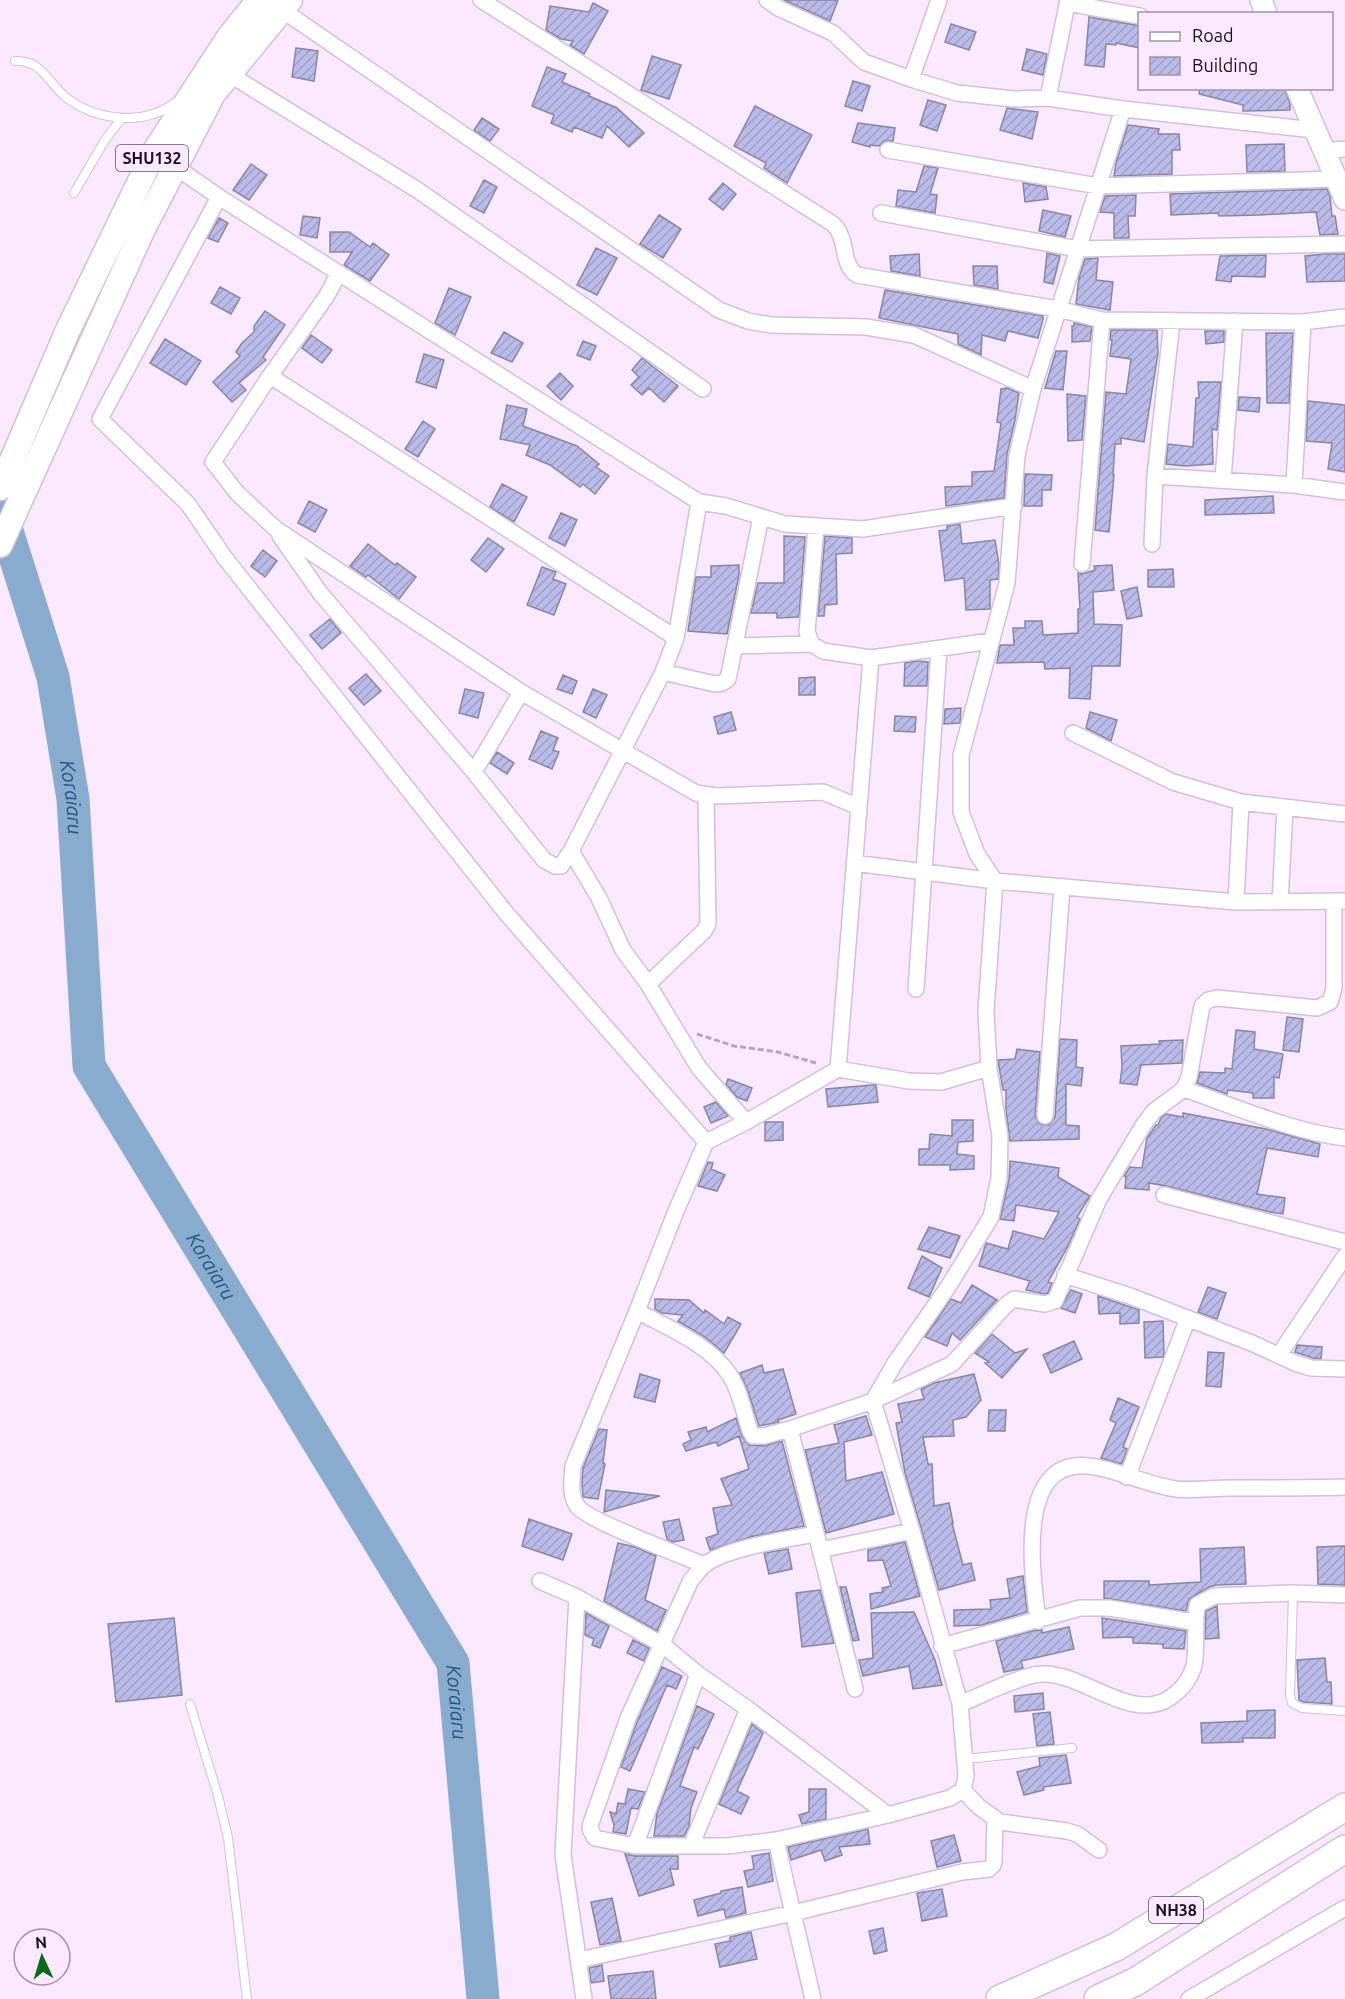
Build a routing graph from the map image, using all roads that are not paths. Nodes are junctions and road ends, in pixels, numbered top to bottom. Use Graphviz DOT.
graph roads {
  1 [pos="259,0"];
  2 [pos="481,0"];
  3 [pos="767,0"];
  4 [pos="939,0"];
  5 [pos="1067,1"];
  6 [pos="280,3"];
  7 [pos="1138,16"];
  8 [pos="15,61"];
  9 [pos="220,69"];
  10 [pos="911,80"];
  11 [pos="198,85"];
  12 [pos="1298,90"];
  13 [pos="1048,98"];
  14 [pos="1123,109"];
  15 [pos="121,119"];
  16 [pos="1314,130"];
  17 [pos="1345,149"];
  18 [pos="888,150"];
  19 [pos="1324,151"];
  20 [pos="154,152"];
  21 [pos="176,167"];
  22 [pos="1336,179"];
  23 [pos="1098,186"];
  24 [pos="74,193"];
  25 [pos="219,196"];
  26 [pos="1345,199"];
  27 [pos="881,213"];
  28 [pos="1345,244"];
  29 [pos="1078,249"];
  30 [pos="339,273"];
  31 [pos="1058,309"];
  32 [pos="1345,317"];
  33 [pos="1102,320"];
  34 [pos="1172,321"];
  35 [pos="1235,321"];
  36 [pos="1303,322"];
  37 [pos="270,376"];
  38 [pos="703,389"];
  39 [pos="1033,389"];
  40 [pos="1155,476"];
  41 [pos="1223,479"];
  42 [pos="1294,485"];
  43 [pos="0,488"];
  44 [pos="1345,492"];
  45 [pos="699,502"];
  46 [pos="1014,506"];
  47 [pos="761,517"];
  48 [pos="816,527"];
  49 [pos="276,530"];
  50 [pos="1152,544"];
  51 [pos="0,545"];
  52 [pos="1082,564"];
  53 [pos="676,638"];
  54 [pos="991,641"];
  55 [pos="812,645"];
  56 [pos="735,646"];
  57 [pos="939,649"];
  58 [pos="871,658"];
  59 [pos="663,672"];
  60 [pos="521,692"];
  61 [pos="1073,733"];
  62 [pos="623,752"];
  63 [pos="474,772"];
  64 [pos="706,795"];
  65 [pos="1241,802"];
  66 [pos="859,807"];
  67 [pos="1285,808"];
  68 [pos="1345,814"];
  69 [pos="571,851"];
  70 [pos="854,863"];
  71 [pos="924,871"];
  72 [pos="995,881"];
  73 [pos="1062,887"];
  74 [pos="1339,901"];
  75 [pos="1236,902"];
  76 [pos="1280,902"];
  77 [pos="648,984"];
  78 [pos="915,989"];
  79 [pos="989,1068"];
  80 [pos="838,1069"];
  81 [pos="1184,1089"];
  82 [pos="1045,1116"];
  83 [pos="746,1122"];
  84 [pos="1345,1137"];
  85 [pos="706,1142"];
  86 [pos="1164,1195"];
  87 [pos="1345,1242"];
  88 [pos="1345,1256"];
  89 [pos="1065,1275"];
  90 [pos="638,1311"];
  91 [pos="1188,1318"];
  92 [pos="1279,1356"];
  93 [pos="1345,1369"];
  94 [pos="873,1401"];
  95 [pos="790,1429"];
  96 [pos="1127,1477"];
  97 [pos="1345,1487"];
  98 [pos="912,1531"];
  99 [pos="816,1534"];
  100 [pos="820,1550"];
  101 [pos="704,1565"];
  102 [pos="540,1581"];
  103 [pos="1293,1593"];
  104 [pos="1345,1595"];
  105 [pos="577,1598"];
  106 [pos="1038,1621"];
  107 [pos="1194,1622"];
  108 [pos="663,1644"];
  109 [pos="942,1646"];
  110 [pos="698,1674"];
  111 [pos="855,1689"];
  112 [pos="190,1704"];
  113 [pos="960,1704"];
  114 [pos="748,1709"];
  115 [pos="1345,1711"];
  116 [pos="1072,1748"];
  117 [pos="966,1759"];
  118 [pos="963,1790"];
  119 [pos="1345,1807"];
  120 [pos="888,1815"];
  121 [pos="995,1819"];
  122 [pos="776,1840"];
  123 [pos="635,1846"];
  124 [pos="691,1846"];
  125 [pos="1345,1849"];
  126 [pos="1099,1850"];
  127 [pos="1345,1908"];
  128 [pos="793,1913"];
  129 [pos="579,1960"];
  130 [pos="247,1999"];
  131 [pos="584,1999"];
  132 [pos="813,1999"];
  133 [pos="1000,1999"];
  134 [pos="1098,1999"];
  135 [pos="1189,1999"];
  1 -- 9 [label="main road, SHU132"];
  2 -- 31 [label="street"];
  3 -- 10 [label="street"];
  4 -- 10 [label="street"];
  5 -- 7 [label="street"];
  5 -- 13 [label="street"];
  6 -- 9 [label="main road"];
  6 -- 39 [label="street"];
  8 -- 15 [label="lane"];
  9 -- 11 [label="main road, SHU132"];
  9 -- 21 [label="main road"];
  9 -- 38 [label="street"];
  10 -- 13 [label="street"];
  11 -- 15 [label="lane"];
  11 -- 20 [label="main road, SHU132"];
  12 -- 16 [label="street"];
  13 -- 14 [label="street"];
  14 -- 16 [label="street"];
  14 -- 23 [label="street"];
  15 -- 24 [label="lane"];
  16 -- 19 [label="street"];
  17 -- 19 [label="street"];
  18 -- 23 [label="street"];
  19 -- 22 [label="street"];
  20 -- 21 [label="street"];
  20 -- 43 [label="main road, SHU132"];
  21 -- 25 [label="street"];
  21 -- 51 [label="main road"];
  22 -- 23 [label="street"];
  22 -- 26 [label="street"];
  23 -- 29 [label="street"];
  25 -- 30 [label="street"];
  25 -- 85 [label="street"];
  27 -- 29 [label="street"];
  28 -- 29 [label="street"];
  29 -- 31 [label="street"];
  30 -- 37 [label="street"];
  30 -- 45 [label="street"];
  31 -- 33 [label="street"];
  31 -- 39 [label="street"];
  32 -- 36 [label="street"];
  33 -- 34 [label="street"];
  33 -- 52 [label="street"];
  34 -- 35 [label="street"];
  34 -- 40 [label="street"];
  35 -- 36 [label="street"];
  35 -- 41 [label="street"];
  36 -- 42 [label="street"];
  37 -- 49 [label="street"];
  37 -- 53 [label="street"];
  39 -- 46 [label="street"];
  40 -- 41 [label="street"];
  40 -- 50 [label="street"];
  41 -- 42 [label="street"];
  42 -- 44 [label="street"];
  45 -- 47 [label="street"];
  45 -- 53 [label="street"];
  46 -- 48 [label="street"];
  46 -- 54 [label="street"];
  47 -- 48 [label="street"];
  47 -- 56 [label="street"];
  48 -- 55 [label="street"];
  49 -- 60 [label="street"];
  49 -- 63 [label="street"];
  53 -- 59 [label="street"];
  54 -- 57 [label="street"];
  54 -- 72 [label="street"];
  55 -- 56 [label="street"];
  55 -- 58 [label="street"];
  56 -- 59 [label="street"];
  57 -- 58 [label="street"];
  57 -- 71 [label="street"];
  58 -- 66 [label="street"];
  59 -- 62 [label="street"];
  60 -- 62 [label="street"];
  60 -- 63 [label="street"];
  61 -- 65 [label="street"];
  62 -- 64 [label="street"];
  62 -- 69 [label="street"];
  63 -- 69 [label="street"];
  64 -- 66 [label="street"];
  64 -- 77 [label="street"];
  65 -- 67 [label="street"];
  65 -- 75 [label="street"];
  66 -- 70 [label="street"];
  67 -- 68 [label="street"];
  67 -- 76 [label="street"];
  69 -- 77 [label="street"];
  70 -- 71 [label="street"];
  70 -- 80 [label="street"];
  71 -- 72 [label="street"];
  71 -- 78 [label="street"];
  72 -- 73 [label="street"];
  72 -- 79 [label="street"];
  73 -- 75 [label="street"];
  73 -- 82 [label="street"];
  74 -- 76 [label="street"];
  74 -- 81 [label="street"];
  75 -- 76 [label="street"];
  77 -- 83 [label="street"];
  79 -- 80 [label="street"];
  79 -- 94 [label="street"];
  80 -- 83 [label="street"];
  81 -- 84 [label="street"];
  81 -- 89 [label="street"];
  83 -- 85 [label="street"];
  85 -- 90 [label="street"];
  86 -- 87 [label="street"];
  88 -- 92 [label="street"];
  89 -- 91 [label="street"];
  89 -- 94 [label="street"];
  90 -- 95 [label="street"];
  90 -- 101 [label="street"];
  91 -- 92 [label="street"];
  91 -- 96 [label="street"];
  92 -- 93 [label="street"];
  94 -- 95 [label="street"];
  94 -- 98 [label="street"];
  95 -- 99 [label="street"];
  96 -- 97 [label="street"];
  96 -- 106 [label="street"];
  98 -- 100 [label="street"];
  98 -- 109 [label="street"];
  99 -- 100 [label="street"];
  99 -- 101 [label="street"];
  100 -- 111 [label="street"];
  101 -- 108 [label="street"];
  102 -- 105 [label="street"];
  103 -- 104 [label="street"];
  103 -- 107 [label="street"];
  103 -- 115 [label="lane"];
  105 -- 108 [label="street"];
  105 -- 129 [label="street"];
  106 -- 107 [label="street"];
  106 -- 109 [label="street"];
  107 -- 113 [label="street"];
  108 -- 110 [label="street"];
  108 -- 123 [label="street"];
  109 -- 113 [label="street"];
  110 -- 114 [label="street"];
  110 -- 123 [label="street"];
  112 -- 130 [label="lane"];
  113 -- 117 [label="street"];
  114 -- 120 [label="street"];
  114 -- 124 [label="street"];
  116 -- 117 [label="lane"];
  117 -- 118 [label="street"];
  118 -- 120 [label="street"];
  118 -- 121 [label="street"];
  119 -- 133 [label="highway, NH38"];
  120 -- 122 [label="street"];
  121 -- 126 [label="street"];
  121 -- 128 [label="street"];
  122 -- 124 [label="street"];
  122 -- 128 [label="street"];
  123 -- 124 [label="street"];
  125 -- 134 [label="highway, NH38"];
  127 -- 135 [label="street"];
  128 -- 129 [label="street"];
  128 -- 132 [label="street"];
  129 -- 131 [label="street"];
}
